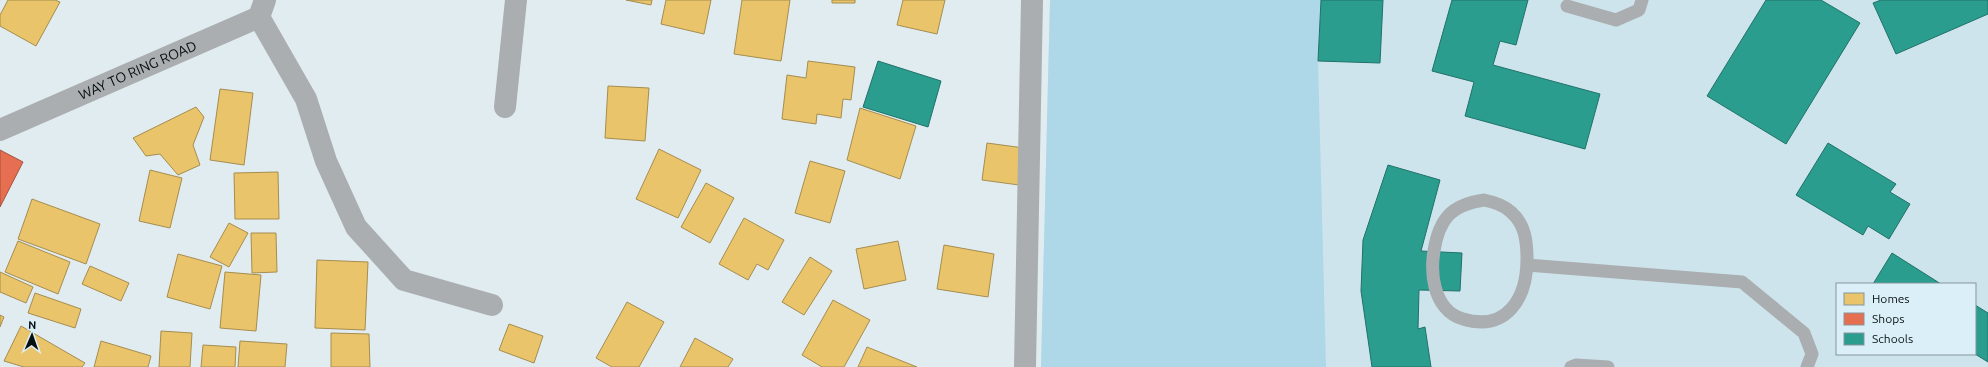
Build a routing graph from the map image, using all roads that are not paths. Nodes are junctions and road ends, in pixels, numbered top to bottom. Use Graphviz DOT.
graph roads {
  1 [pos="516,0"];
  2 [pos="1032,0"];
  3 [pos="1642,0"];
  4 [pos="1567,6"];
  5 [pos="262,9"];
  6 [pos="505,107"];
  7 [pos="0,130"];
  8 [pos="1527,265"];
  9 [pos="492,305"];
  10 [pos="1025,367"];
  11 [pos="1571,367"];
  12 [pos="1608,367"];
  13 [pos="1807,367"];
  1 -- 6 [label="street"];
  2 -- 10 [label="street"];
  3 -- 4 [label="lane"];
  5 -- 7 [label="street, WAY TO RING ROAD"];
  5 -- 9 [label="street"];
  8 -- 8 [label="lane"];
  8 -- 13 [label="lane"];
  11 -- 12 [label="lane"];
}
